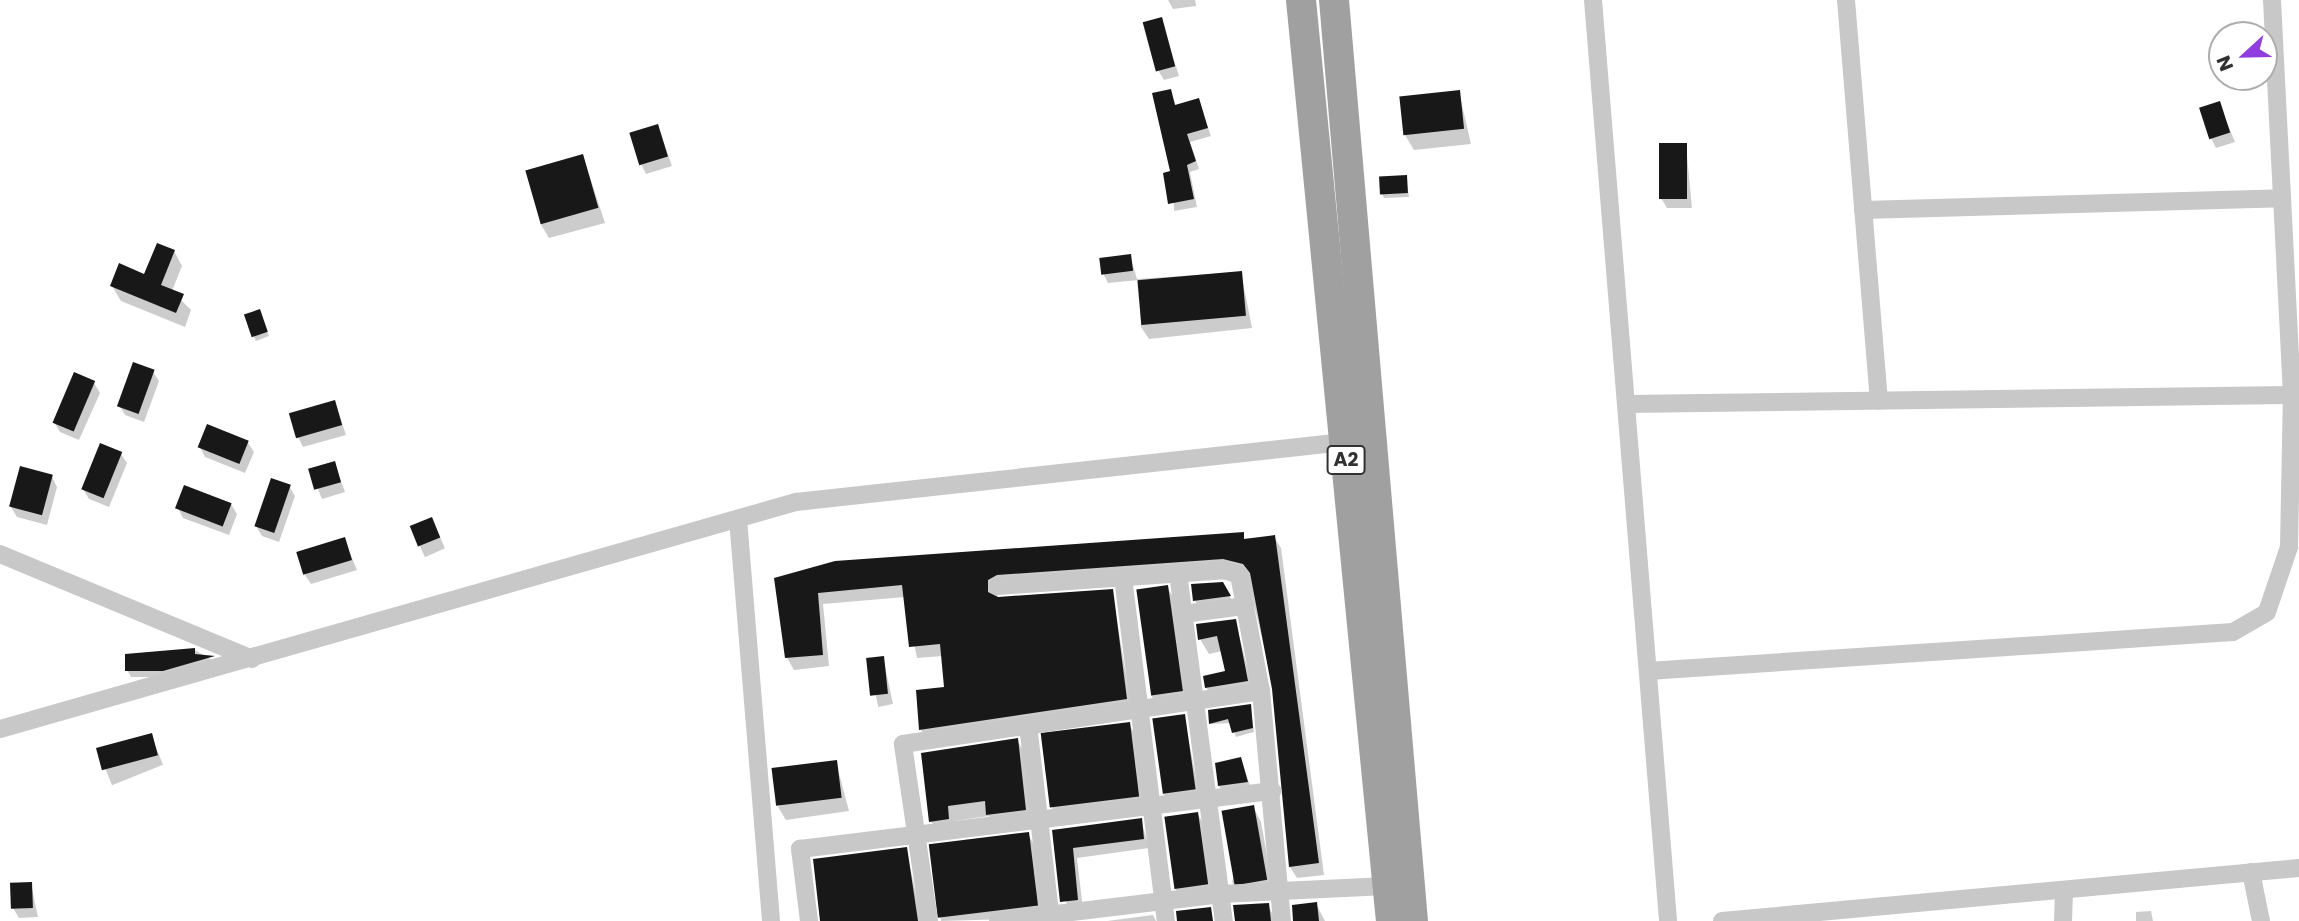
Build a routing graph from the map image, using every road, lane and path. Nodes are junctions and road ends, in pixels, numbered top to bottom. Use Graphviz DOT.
graph roads {
  1 [pos="1301,0"];
  2 [pos="1334,0"];
  3 [pos="1594,0"];
  4 [pos="1846,0"];
  5 [pos="2272,0"];
  6 [pos="2282,198"];
  7 [pos="1863,210"];
  8 [pos="2292,396"];
  9 [pos="1879,401"];
  10 [pos="1626,404"];
  11 [pos="1344,442"];
  12 [pos="738,519"];
  13 [pos="0,554"];
  14 [pos="1178,573"];
  15 [pos="1123,577"];
  16 [pos="998,586"];
  17 [pos="1245,606"];
  18 [pos="1183,614"];
  19 [pos="252,659"];
  20 [pos="1648,671"];
  21 [pos="1261,691"];
  22 [pos="1196,701"];
  23 [pos="1140,708"];
  24 [pos="1028,725"];
  25 [pos="0,729"];
  26 [pos="1272,791"];
  27 [pos="1212,798"];
  28 [pos="1153,806"];
  29 [pos="1039,820"];
  30 [pos="915,834"];
  31 [pos="2299,868"];
  32 [pos="2251,872"];
  33 [pos="1387,886"];
  34 [pos="2064,890"];
  35 [pos="1279,891"];
  36 [pos="1221,894"];
  37 [pos="1164,901"];
  38 [pos="1051,918"];
  39 [pos="771,921"];
  40 [pos="809,921"];
  41 [pos="929,921"];
  42 [pos="998,921"];
  43 [pos="1166,921"];
  44 [pos="1224,921"];
  45 [pos="1282,921"];
  46 [pos="1391,921"];
  47 [pos="1413,921"];
  48 [pos="1668,921"];
  49 [pos="1722,921"];
  50 [pos="2063,921"];
  51 [pos="2262,921"];
  1 -- 11 [label="highway, A2"];
  2 -- 47 [label="highway, A2"];
  3 -- 10 [label="street"];
  4 -- 7 [label="street"];
  5 -- 6 [label="street"];
  6 -- 7 [label="street"];
  6 -- 8 [label="street"];
  7 -- 9 [label="street"];
  8 -- 9 [label="street"];
  8 -- 20 [label="street"];
  9 -- 10 [label="street"];
  10 -- 20 [label="street"];
  11 -- 12 [label="street"];
  11 -- 33 [label="highway, A2"];
  12 -- 19 [label="street"];
  12 -- 39 [label="street"];
  13 -- 19 [label="street"];
  14 -- 15 [label="street"];
  14 -- 17 [label="street"];
  14 -- 18 [label="street"];
  15 -- 16 [label="street"];
  15 -- 23 [label="street"];
  17 -- 18 [label="street"];
  17 -- 21 [label="street"];
  18 -- 22 [label="street"];
  19 -- 25 [label="street"];
  20 -- 48 [label="street"];
  21 -- 22 [label="street"];
  21 -- 26 [label="street"];
  22 -- 23 [label="street"];
  22 -- 27 [label="street"];
  23 -- 24 [label="street"];
  23 -- 28 [label="street"];
  24 -- 29 [label="street"];
  24 -- 30 [label="street"];
  26 -- 27 [label="street"];
  26 -- 35 [label="street"];
  27 -- 28 [label="street"];
  27 -- 36 [label="street"];
  28 -- 29 [label="street"];
  28 -- 37 [label="street"];
  29 -- 30 [label="street"];
  29 -- 38 [label="street"];
  30 -- 40 [label="street"];
  30 -- 41 [label="street"];
  31 -- 32 [label="street"];
  32 -- 34 [label="street"];
  32 -- 51 [label="street"];
  33 -- 35 [label="street"];
  33 -- 46 [label="highway, A2"];
  34 -- 49 [label="street"];
  34 -- 50 [label="street"];
  35 -- 36 [label="street"];
  35 -- 45 [label="street"];
  36 -- 37 [label="street"];
  36 -- 44 [label="street"];
  37 -- 38 [label="street"];
  37 -- 43 [label="street"];
  38 -- 42 [label="street"];
}
